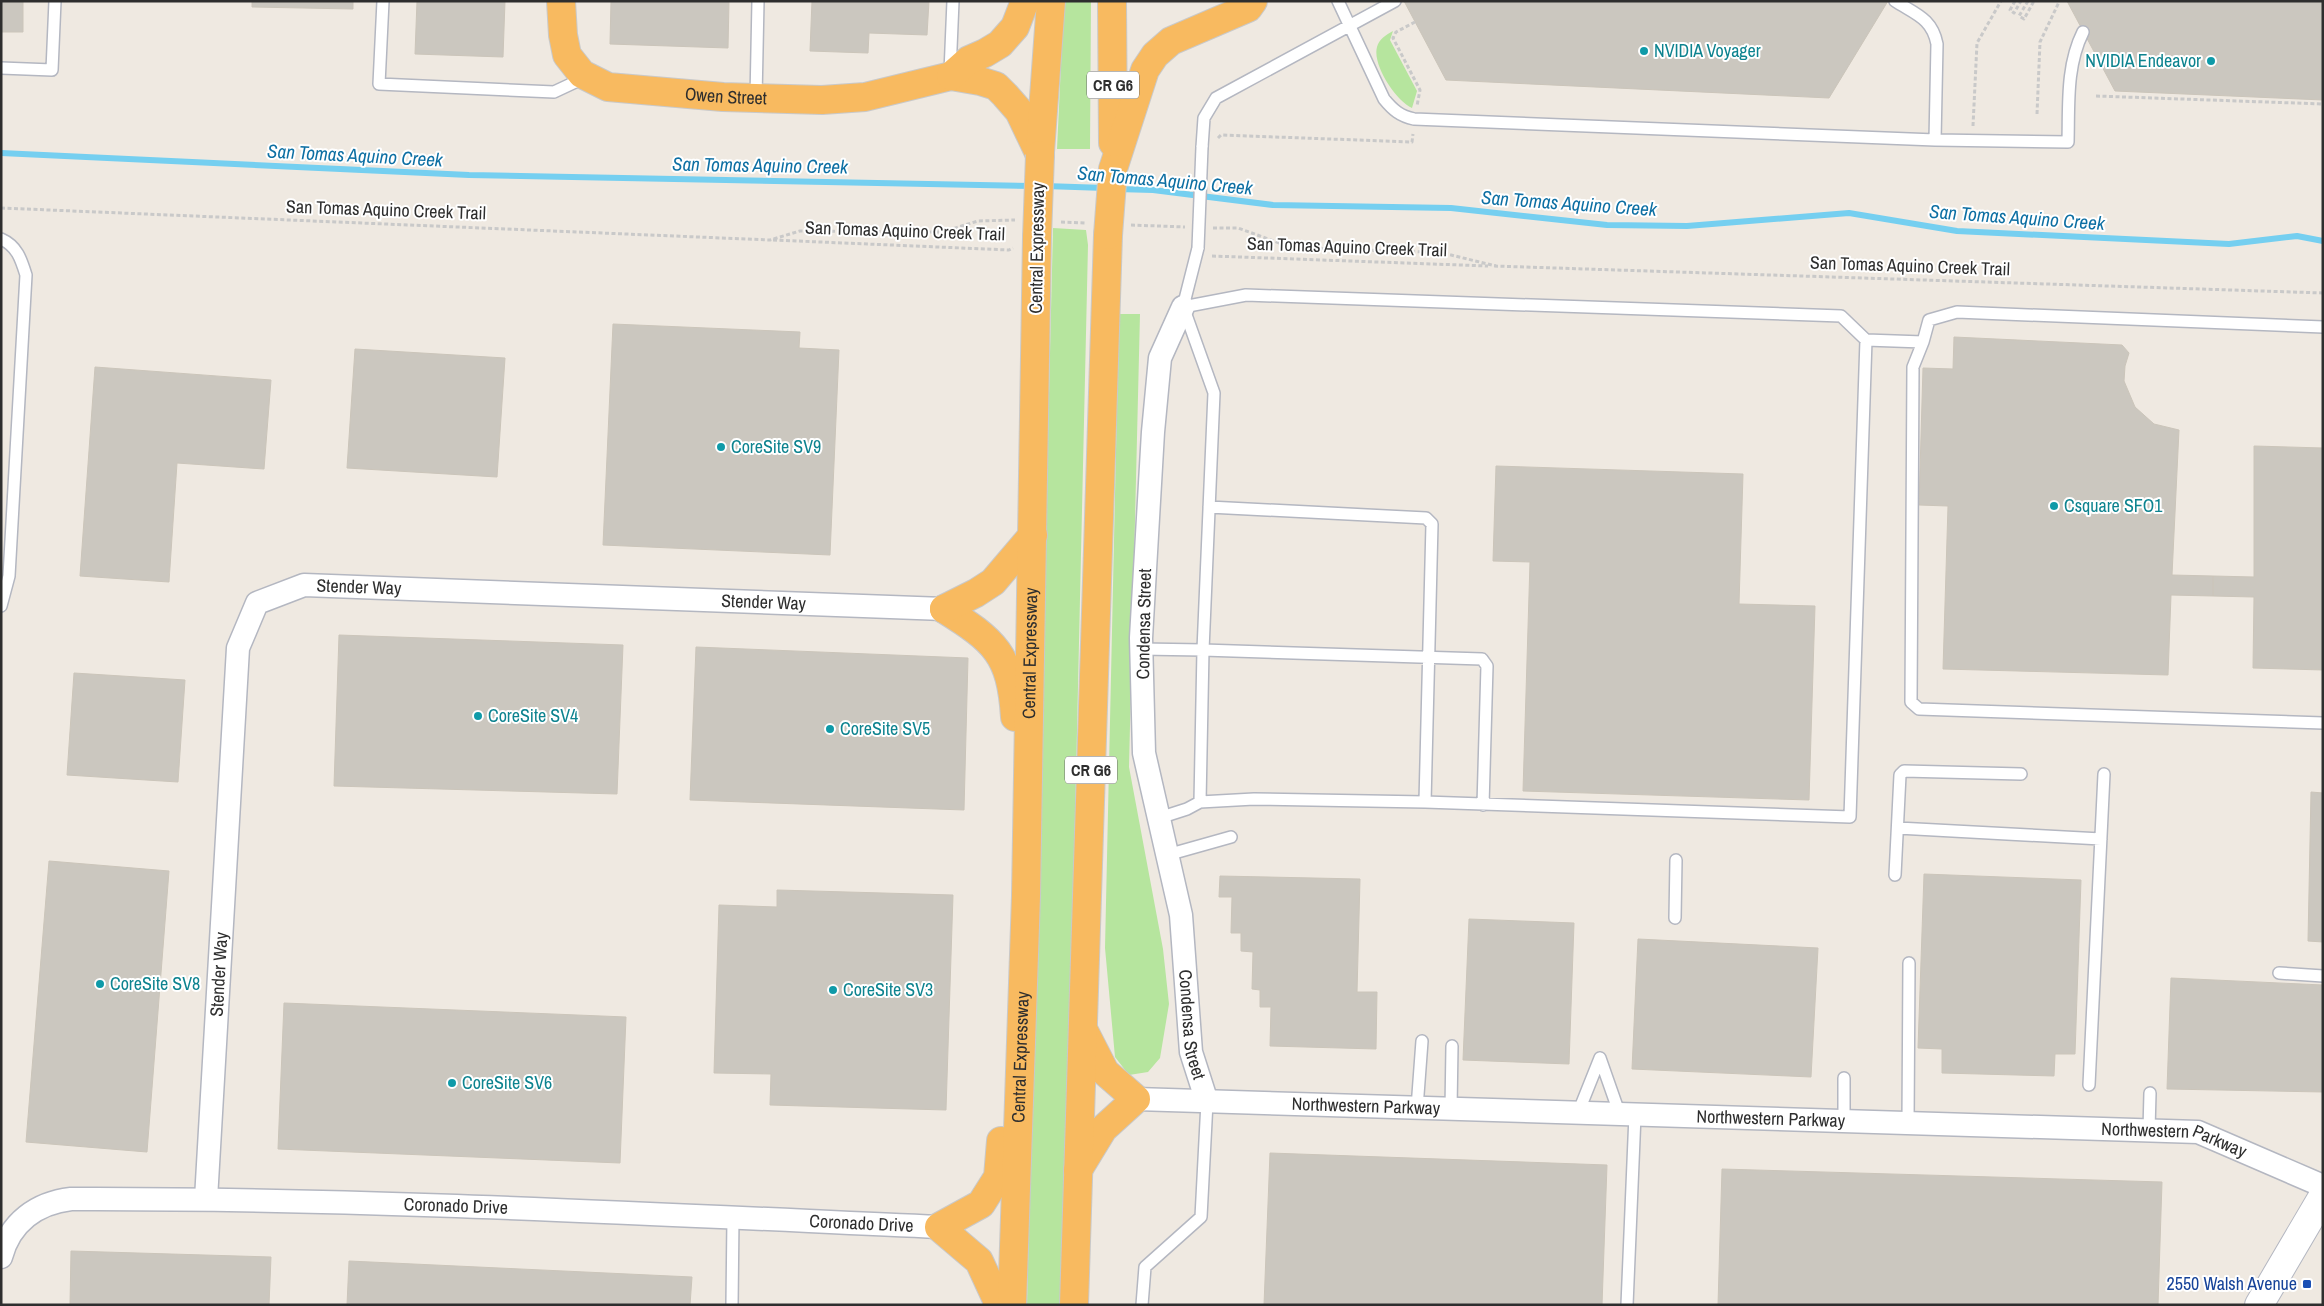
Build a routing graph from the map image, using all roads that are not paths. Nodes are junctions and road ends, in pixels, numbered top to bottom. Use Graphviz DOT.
graph roads {
  1 [pos="55,1"];
  2 [pos="383,1"];
  3 [pos="562,1"];
  4 [pos="758,1"];
  5 [pos="953,1"];
  6 [pos="1051,1"];
  7 [pos="1112,1"];
  8 [pos="1253,1"];
  9 [pos="1338,1"];
  10 [pos="1395,1"];
  11 [pos="1895,1"];
  12 [pos="1023,4"];
  13 [pos="1348,26"];
  14 [pos="2083,32"];
  15 [pos="1,68"];
  16 [pos="950,76"];
  17 [pos="588,77"];
  18 [pos="756,98"];
  19 [pos="1935,140"];
  20 [pos="1040,155"];
  21 [pos="1113,169"];
  22 [pos="1,239"];
  23 [pos="1183,307"];
  24 [pos="2323,327"];
  25 [pos="1866,340"];
  26 [pos="1923,342"];
  27 [pos="1209,507"];
  28 [pos="1032,535"];
  29 [pos="1,606"];
  30 [pos="944,609"];
  31 [pos="1142,649"];
  32 [pos="1203,650"];
  33 [pos="1429,657"];
  34 [pos="2323,723"];
  35 [pos="2021,774"];
  36 [pos="2104,774"];
  37 [pos="1200,802"];
  38 [pos="1425,802"];
  39 [pos="1483,805"];
  40 [pos="1159,818"];
  41 [pos="1898,828"];
  42 [pos="1231,837"];
  43 [pos="2101,839"];
  44 [pos="1167,856"];
  45 [pos="1676,860"];
  46 [pos="1895,875"];
  47 [pos="1026,896"];
  48 [pos="1675,918"];
  49 [pos="1910,963"];
  50 [pos="2279,973"];
  51 [pos="2323,976"];
  52 [pos="1082,1026"];
  53 [pos="1422,1042"];
  54 [pos="1452,1046"];
  55 [pos="1844,1078"];
  56 [pos="2089,1085"];
  57 [pos="2150,1093"];
  58 [pos="1136,1099"];
  59 [pos="1206,1102"];
  60 [pos="1417,1108"];
  61 [pos="1451,1109"];
  62 [pos="1578,1113"];
  63 [pos="1627,1115"];
  64 [pos="1844,1121"];
  65 [pos="1908,1123"];
  66 [pos="2149,1130"];
  67 [pos="1078,1171"];
  68 [pos="2323,1186"];
  69 [pos="2323,1196"];
  70 [pos="206,1199"];
  71 [pos="733,1218"];
  72 [pos="939,1227"];
  73 [pos="1,1257"];
  74 [pos="732,1305"];
  75 [pos="997,1305"];
  76 [pos="1012,1305"];
  77 [pos="1074,1305"];
  78 [pos="1142,1305"];
  79 [pos="1627,1305"];
  80 [pos="2259,1305"];
  1 -- 15 [label="lane"];
  2 -- 17 [label="lane"];
  3 -- 17 [label="highway, Owen Street"];
  4 -- 18 [label="lane"];
  5 -- 16 [label="lane"];
  6 -- 20 [label="highway, Central Expressway"];
  7 -- 21 [label="highway, CR G6"];
  8 -- 21 [label="highway"];
  9 -- 13 [label="lane"];
  10 -- 13 [label="lane"];
  11 -- 19 [label="lane"];
  12 -- 16 [label="highway"];
  13 -- 19 [label="lane"];
  13 -- 23 [label="lane, Condensa Street, bridge"];
  14 -- 19 [label="lane"];
  16 -- 18 [label="highway, Owen Street"];
  16 -- 20 [label="highway"];
  17 -- 18 [label="highway, Owen Street"];
  20 -- 28 [label="highway, Central Expressway, bridge"];
  21 -- 52 [label="highway, CR G6, bridge"];
  22 -- 29 [label="lane"];
  23 -- 25 [label="lane"];
  23 -- 27 [label="lane"];
  23 -- 31 [label="street, Condensa Street"];
  24 -- 26 [label="lane"];
  25 -- 26 [label="lane"];
  25 -- 39 [label="lane"];
  26 -- 34 [label="lane"];
  27 -- 32 [label="lane"];
  27 -- 33 [label="lane"];
  28 -- 30 [label="highway"];
  28 -- 47 [label="highway, Central Expressway"];
  30 -- 47 [label="highway"];
  30 -- 70 [label="street, Stender Way"];
  31 -- 32 [label="lane"];
  31 -- 40 [label="street, Condensa Street"];
  32 -- 33 [label="lane"];
  32 -- 37 [label="lane"];
  33 -- 38 [label="lane"];
  33 -- 39 [label="lane"];
  35 -- 41 [label="lane"];
  36 -- 43 [label="lane"];
  37 -- 38 [label="lane"];
  37 -- 40 [label="lane"];
  38 -- 39 [label="lane"];
  40 -- 44 [label="street, Condensa Street"];
  41 -- 43 [label="lane"];
  41 -- 46 [label="lane"];
  42 -- 44 [label="lane"];
  43 -- 56 [label="lane"];
  44 -- 59 [label="street, Condensa Street"];
  45 -- 48 [label="lane"];
  47 -- 72 [label="highway"];
  47 -- 76 [label="highway, Central Expressway"];
  49 -- 65 [label="lane"];
  50 -- 51 [label="lane"];
  52 -- 58 [label="highway"];
  52 -- 67 [label="highway, CR G6"];
  53 -- 60 [label="lane"];
  54 -- 61 [label="lane"];
  55 -- 64 [label="lane"];
  57 -- 66 [label="lane"];
  58 -- 59 [label="street, Northwestern Parkway"];
  58 -- 67 [label="highway"];
  59 -- 60 [label="street, Northwestern Parkway"];
  59 -- 78 [label="lane"];
  60 -- 61 [label="street, Northwestern Parkway"];
  61 -- 62 [label="street, Northwestern Parkway"];
  62 -- 63 [label="street, Northwestern Parkway"];
  62 -- 63 [label="lane"];
  63 -- 64 [label="street, Northwestern Parkway"];
  63 -- 79 [label="lane"];
  64 -- 65 [label="street, Northwestern Parkway"];
  65 -- 66 [label="street, Northwestern Parkway"];
  66 -- 68 [label="street, Northwestern Parkway"];
  67 -- 77 [label="highway, CR G6"];
  69 -- 80 [label="main road"];
  70 -- 71 [label="street, Coronado Drive"];
  70 -- 73 [label="street, Coronado Drive"];
  71 -- 72 [label="street, Coronado Drive"];
  71 -- 74 [label="lane"];
  72 -- 75 [label="highway"];
}
